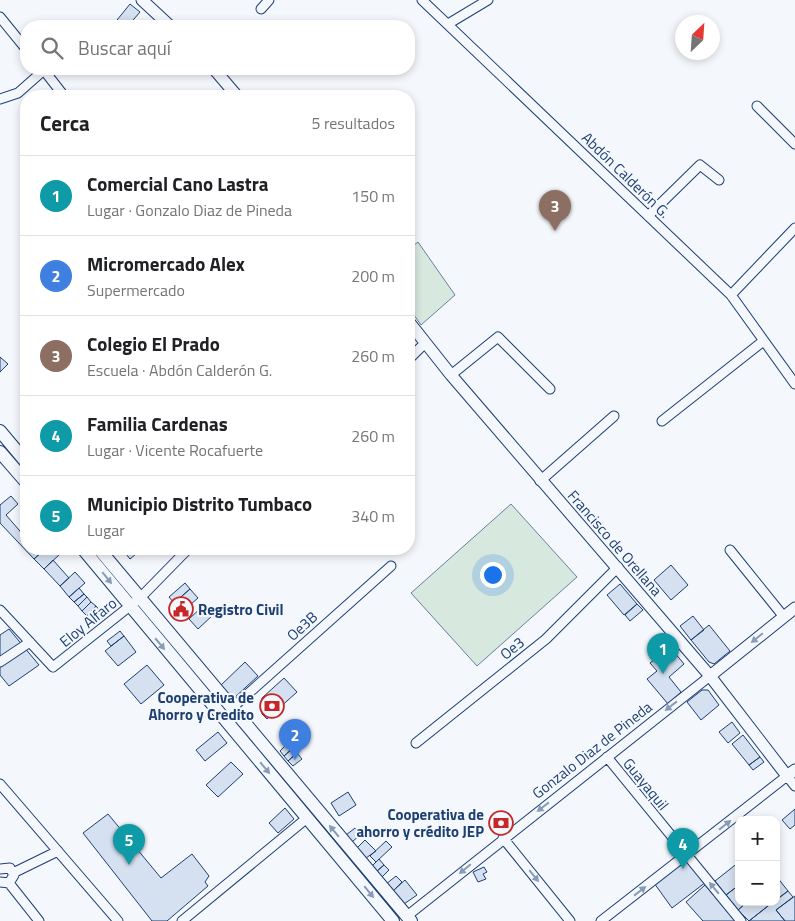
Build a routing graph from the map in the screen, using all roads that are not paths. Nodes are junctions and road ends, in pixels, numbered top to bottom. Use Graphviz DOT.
graph roads {
  1 [pos="142,0"];
  2 [pos="269,0"];
  3 [pos="422,0"];
  4 [pos="488,0"];
  5 [pos="261,9"];
  6 [pos="0,17"];
  7 [pos="164,20"];
  8 [pos="448,24"];
  9 [pos="20,42"];
  10 [pos="37,75"];
  11 [pos="48,75"];
  12 [pos="219,75"];
  13 [pos="21,90"];
  14 [pos="59,90"];
  15 [pos="232,90"];
  16 [pos="20,91"];
  17 [pos="0,99"];
  18 [pos="757,106"];
  19 [pos="795,144"];
  20 [pos="719,180"];
  21 [pos="648,216"];
  22 [pos="795,228"];
  23 [pos="731,295"];
  24 [pos="415,329"];
  25 [pos="762,342"];
  26 [pos="426,343"];
  27 [pos="415,353"];
  28 [pos="451,375"];
  29 [pos="795,384"];
  30 [pos="550,389"];
  31 [pos="614,416"];
  32 [pos="662,421"];
  33 [pos="0,431"];
  34 [pos="0,452"];
  35 [pos="20,455"];
  36 [pos="20,475"];
  37 [pos="540,480"];
  38 [pos="730,550"];
  39 [pos="88,555"];
  40 [pos="104,555"];
  41 [pos="182,555"];
  42 [pos="391,566"];
  43 [pos="618,567"];
  44 [pos="140,598"];
  45 [pos="129,606"];
  46 [pos="795,608"];
  47 [pos="0,610"];
  48 [pos="784,617"];
  49 [pos="30,642"];
  50 [pos="0,662"];
  51 [pos="710,676"];
  52 [pos="232,708"];
  53 [pos="416,743"];
  54 [pos="607,757"];
  55 [pos="791,773"];
  56 [pos="0,784"];
  57 [pos="795,786"];
  58 [pos="308,818"];
  59 [pos="503,838"];
  60 [pos="58,851"];
  61 [pos="686,856"];
  62 [pos="0,869"];
  63 [pos="13,872"];
  64 [pos="5,883"];
  65 [pos="409,918"];
  66 [pos="39,921"];
  67 [pos="118,921"];
  68 [pos="182,921"];
  69 [pos="393,921"];
  70 [pos="570,921"];
  71 [pos="601,921"];
  72 [pos="741,921"];
  1 -- 7 [label="street"];
  2 -- 5 [label="street"];
  3 -- 8 [label="street, Abdón Calderón G."];
  4 -- 8 [label="street"];
  6 -- 9 [label="street"];
  8 -- 21 [label="street, Abdón Calderón G."];
  10 -- 13 [label="street"];
  11 -- 14 [label="street"];
  12 -- 15 [label="street"];
  16 -- 17 [label="street"];
  18 -- 19 [label="street"];
  20 -- 21 [label="street"];
  21 -- 23 [label="street, Abdón Calderón G."];
  22 -- 23 [label="street"];
  23 -- 25 [label="street, Abdón Calderón G."];
  24 -- 26 [label="street, Francisco de Orellana"];
  25 -- 29 [label="street, Abdón Calderón G."];
  25 -- 32 [label="street"];
  26 -- 27 [label="street"];
  26 -- 28 [label="street, Francisco de Orellana"];
  28 -- 30 [label="street"];
  28 -- 37 [label="street, Francisco de Orellana"];
  31 -- 37 [label="street"];
  33 -- 35 [label="main road"];
  34 -- 36 [label="main road"];
  37 -- 43 [label="street, Francisco de Orellana"];
  38 -- 48 [label="street"];
  39 -- 45 [label="main road, one-way"];
  40 -- 44 [label="main road"];
  41 -- 44 [label="street, Eloy Alfaro"];
  42 -- 52 [label="street, Oe3B"];
  43 -- 51 [label="street, Francisco de Orellana"];
  43 -- 53 [label="street, Oe3"];
  44 -- 45 [label="street, Eloy Alfaro"];
  44 -- 52 [label="main road"];
  45 -- 49 [label="street, Eloy Alfaro"];
  45 -- 58 [label="main road, one-way"];
  46 -- 48 [label="street, Gonzalo Diaz de Pineda"];
  47 -- 49 [label="street"];
  48 -- 51 [label="street, Gonzalo Diaz de Pineda, one-way"];
  49 -- 50 [label="street"];
  51 -- 54 [label="street, Gonzalo Diaz de Pineda, one-way"];
  51 -- 55 [label="street, Francisco de Orellana"];
  65 -- 52 [label="main road, one-way"];
  54 -- 59 [label="street, Gonzalo Diaz de Pineda, one-way"];
  54 -- 61 [label="street, Guayaquil"];
  55 -- 57 [label="street, Francisco de Orellana"];
  61 -- 55 [label="street, one-way"];
  56 -- 60 [label="street"];
  58 -- 68 [label="street"];
  58 -- 69 [label="main road, one-way"];
  59 -- 65 [label="street, Gonzalo Diaz de Pineda, one-way"];
  59 -- 70 [label="street, one-way"];
  60 -- 63 [label="street"];
  60 -- 67 [label="street"];
  71 -- 61 [label="street, one-way"];
  72 -- 61 [label="street, Guayaquil, one-way"];
  62 -- 63 [label="street"];
  63 -- 64 [label="street"];
  64 -- 66 [label="street"];
}
